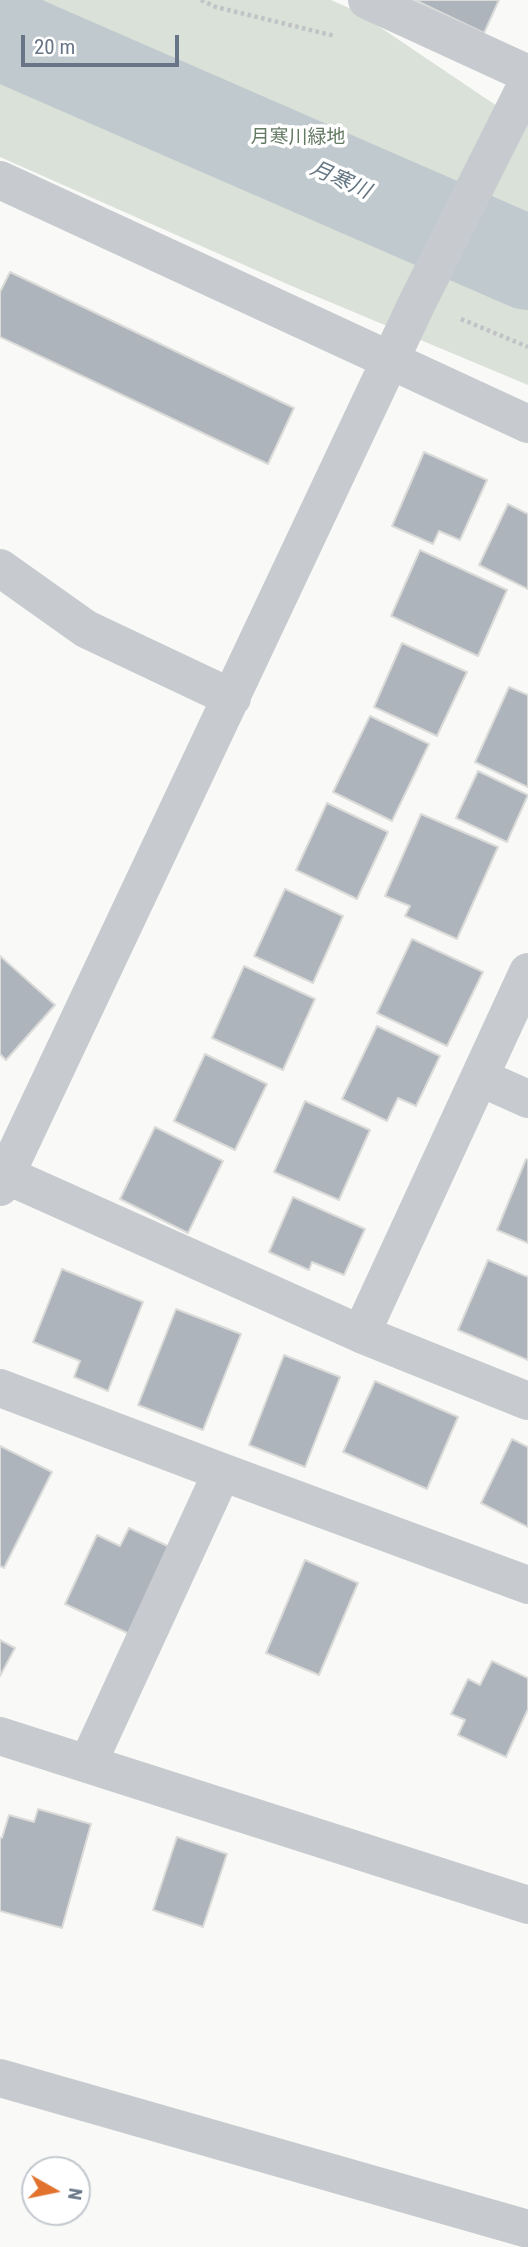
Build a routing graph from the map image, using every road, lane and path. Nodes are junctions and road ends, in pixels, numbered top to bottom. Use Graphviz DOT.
graph roads {
  1 [pos="201,0"];
  2 [pos="367,0"];
  3 [pos="340,37"];
  4 [pos="528,74"];
  5 [pos="528,82"];
  6 [pos="0,180"];
  7 [pos="418,301"];
  8 [pos="528,347"];
  9 [pos="391,360"];
  10 [pos="528,424"];
  11 [pos="0,568"];
  12 [pos="232,698"];
  13 [pos="528,972"];
  14 [pos="481,1078"];
  15 [pos="528,1099"];
  16 [pos="3,1181"];
  17 [pos="361,1334"];
  18 [pos="0,1388"];
  19 [pos="528,1401"];
  20 [pos="222,1472"];
  21 [pos="528,1585"];
  22 [pos="0,1736"];
  23 [pos="88,1763"];
  24 [pos="528,1905"];
  25 [pos="0,2078"];
  26 [pos="528,2229"];
  1 -- 3 [label="path"];
  2 -- 4 [label="street"];
  5 -- 7 [label="street"];
  6 -- 9 [label="street"];
  7 -- 8 [label="path"];
  7 -- 9 [label="street"];
  9 -- 10 [label="street"];
  9 -- 12 [label="street"];
  11 -- 12 [label="street"];
  12 -- 16 [label="street"];
  13 -- 14 [label="street"];
  14 -- 15 [label="street"];
  14 -- 17 [label="street"];
  16 -- 17 [label="street"];
  17 -- 19 [label="street"];
  18 -- 20 [label="street"];
  20 -- 21 [label="street"];
  20 -- 23 [label="street"];
  22 -- 23 [label="street"];
  23 -- 24 [label="street"];
  25 -- 26 [label="street"];
}
